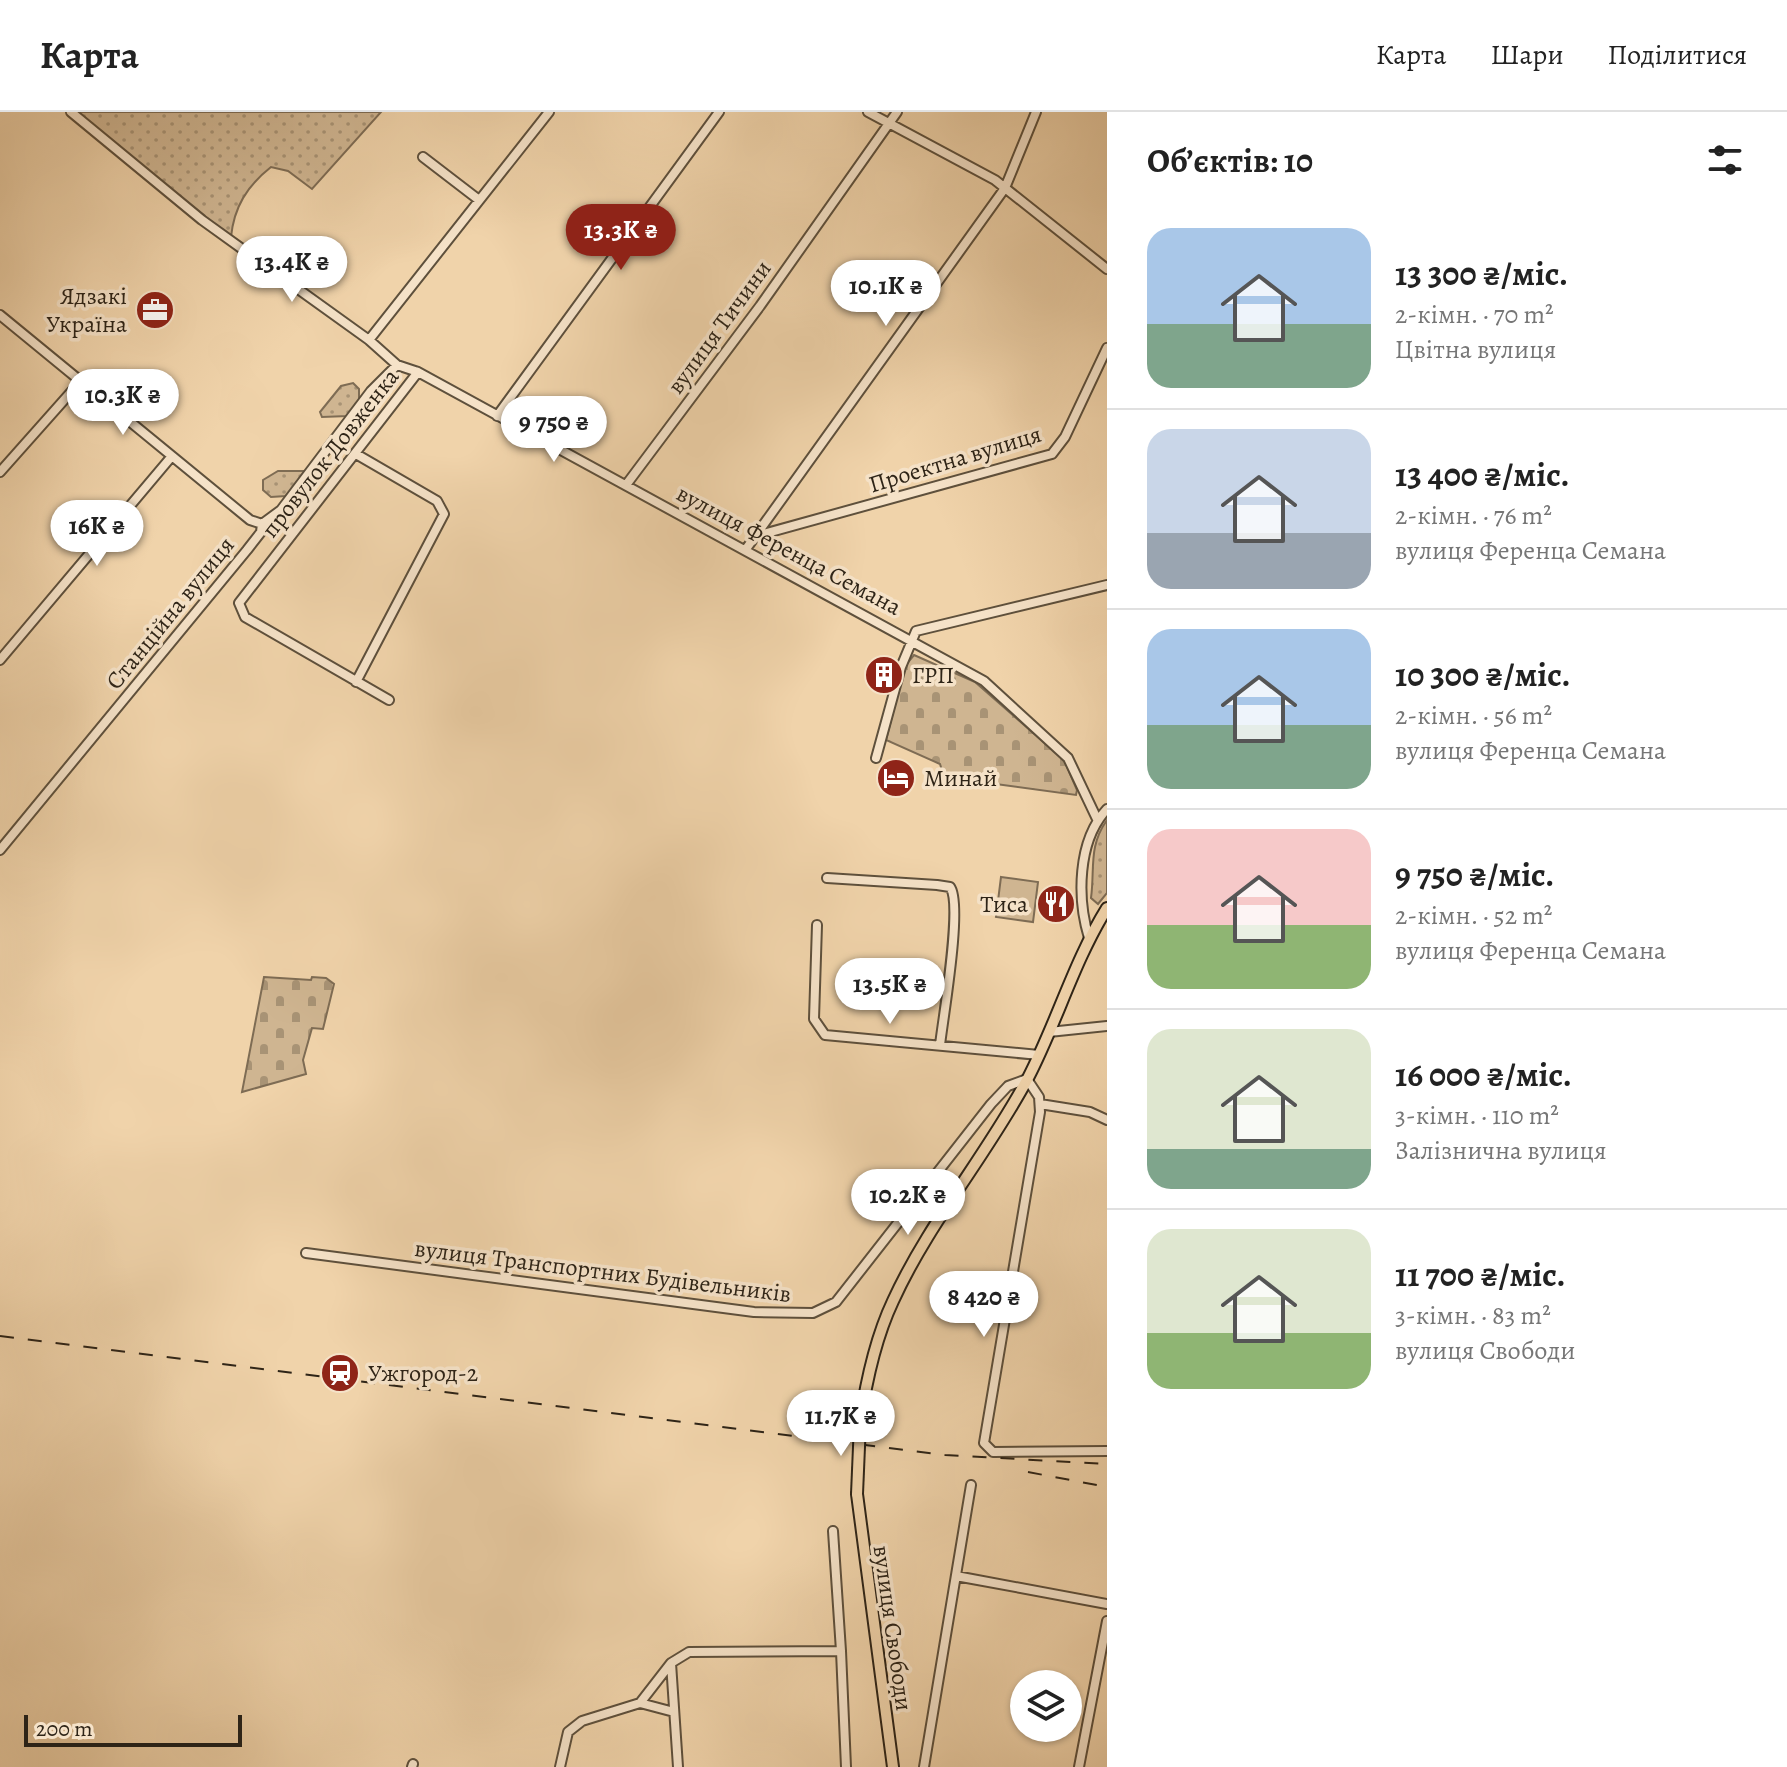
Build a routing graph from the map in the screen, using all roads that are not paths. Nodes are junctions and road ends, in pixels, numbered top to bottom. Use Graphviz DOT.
graph roads {
  1 [pos="71,112"];
  2 [pos="549,112"];
  3 [pos="719,112"];
  4 [pos="868,112"];
  5 [pos="897,112"];
  6 [pos="1036,112"];
  7 [pos="890,125"];
  8 [pos="423,157"];
  9 [pos="1005,188"];
  10 [pos="479,200"];
  11 [pos="1107,269"];
  12 [pos="0,315"];
  13 [pos="369,340"];
  14 [pos="1107,348"];
  15 [pos="397,365"];
  16 [pos="418,372"];
  17 [pos="80,382"];
  18 [pos="497,416"];
  19 [pos="356,454"];
  20 [pos="172,456"];
  21 [pos="0,472"];
  22 [pos="626,485"];
  23 [pos="262,524"];
  24 [pos="755,536"];
  25 [pos="746,549"];
  26 [pos="1107,585"];
  27 [pos="912,640"];
  28 [pos="0,660"];
  29 [pos="356,682"];
  30 [pos="389,700"];
  31 [pos="876,758"];
  32 [pos="1107,809"];
  33 [pos="1097,819"];
  34 [pos="0,850"];
  35 [pos="827,878"];
  36 [pos="1107,908"];
  37 [pos="817,925"];
  38 [pos="1089,938"];
  39 [pos="1107,1026"];
  40 [pos="1049,1032"];
  41 [pos="940,1045"];
  42 [pos="1039,1055"];
  43 [pos="1027,1079"];
  44 [pos="1040,1104"];
  45 [pos="1107,1120"];
  46 [pos="306,1253"];
  47 [pos="1107,1451"];
  48 [pos="971,1485"];
  49 [pos="833,1531"];
  50 [pos="956,1576"];
  51 [pos="1107,1604"];
  52 [pos="1107,1621"];
  53 [pos="841,1651"];
  54 [pos="671,1663"];
  55 [pos="640,1703"];
  56 [pos="674,1712"];
  57 [pos="560,1767"];
  58 [pos="678,1767"];
  59 [pos="846,1767"];
  60 [pos="893,1767"];
  61 [pos="924,1767"];
  62 [pos="1079,1767"];
  1 -- 13 [label="street, вулиця Ференца Семана"];
  2 -- 10 [label="street"];
  3 -- 18 [label="street"];
  4 -- 7 [label="street"];
  5 -- 7 [label="street, вулиця Тичини"];
  6 -- 9 [label="street"];
  7 -- 9 [label="street"];
  7 -- 22 [label="street, вулиця Тичини"];
  8 -- 10 [label="street"];
  9 -- 11 [label="street"];
  9 -- 24 [label="street"];
  10 -- 13 [label="street"];
  12 -- 17 [label="street"];
  13 -- 15 [label="street, вулиця Ференца Семана"];
  14 -- 24 [label="street, Проектна вулиця"];
  15 -- 16 [label="street, вулиця Ференца Семана"];
  15 -- 23 [label="street, Станційна вулиця"];
  16 -- 18 [label="street, вулиця Ференца Семана"];
  16 -- 19 [label="street, провулок Довженка"];
  17 -- 20 [label="street"];
  17 -- 21 [label="street"];
  18 -- 22 [label="street, вулиця Ференца Семана"];
  19 -- 29 [label="street"];
  19 -- 29 [label="street, провулок Довженка"];
  20 -- 23 [label="street"];
  20 -- 28 [label="street"];
  22 -- 25 [label="street, вулиця Ференца Семана"];
  23 -- 34 [label="street, Станційна вулиця"];
  24 -- 25 [label="street"];
  25 -- 27 [label="street, вулиця Ференца Семана"];
  26 -- 27 [label="street"];
  27 -- 31 [label="street"];
  27 -- 33 [label="street, вулиця Ференца Семана"];
  29 -- 30 [label="street, провулок Довженка"];
  32 -- 33 [label="street"];
  33 -- 38 [label="street"];
  35 -- 41 [label="street"];
  36 -- 38 [label="main road, вулиця Свободи"];
  37 -- 41 [label="street"];
  38 -- 40 [label="main road, вулиця Свободи"];
  39 -- 40 [label="street"];
  40 -- 42 [label="main road, вулиця Свободи"];
  41 -- 42 [label="street"];
  42 -- 43 [label="main road, вулиця Свободи"];
  43 -- 44 [label="street"];
  43 -- 46 [label="street, вулиця Транспортних Будівельників"];
  43 -- 60 [label="main road, вулиця Свободи, bridge"];
  44 -- 45 [label="street"];
  44 -- 47 [label="street"];
  48 -- 50 [label="street"];
  49 -- 53 [label="street"];
  50 -- 51 [label="street"];
  50 -- 61 [label="street"];
  52 -- 62 [label="street"];
  53 -- 54 [label="street"];
  53 -- 59 [label="street"];
  54 -- 55 [label="street"];
  54 -- 56 [label="street"];
  55 -- 56 [label="street"];
  55 -- 57 [label="street"];
  56 -- 58 [label="street"];
}
